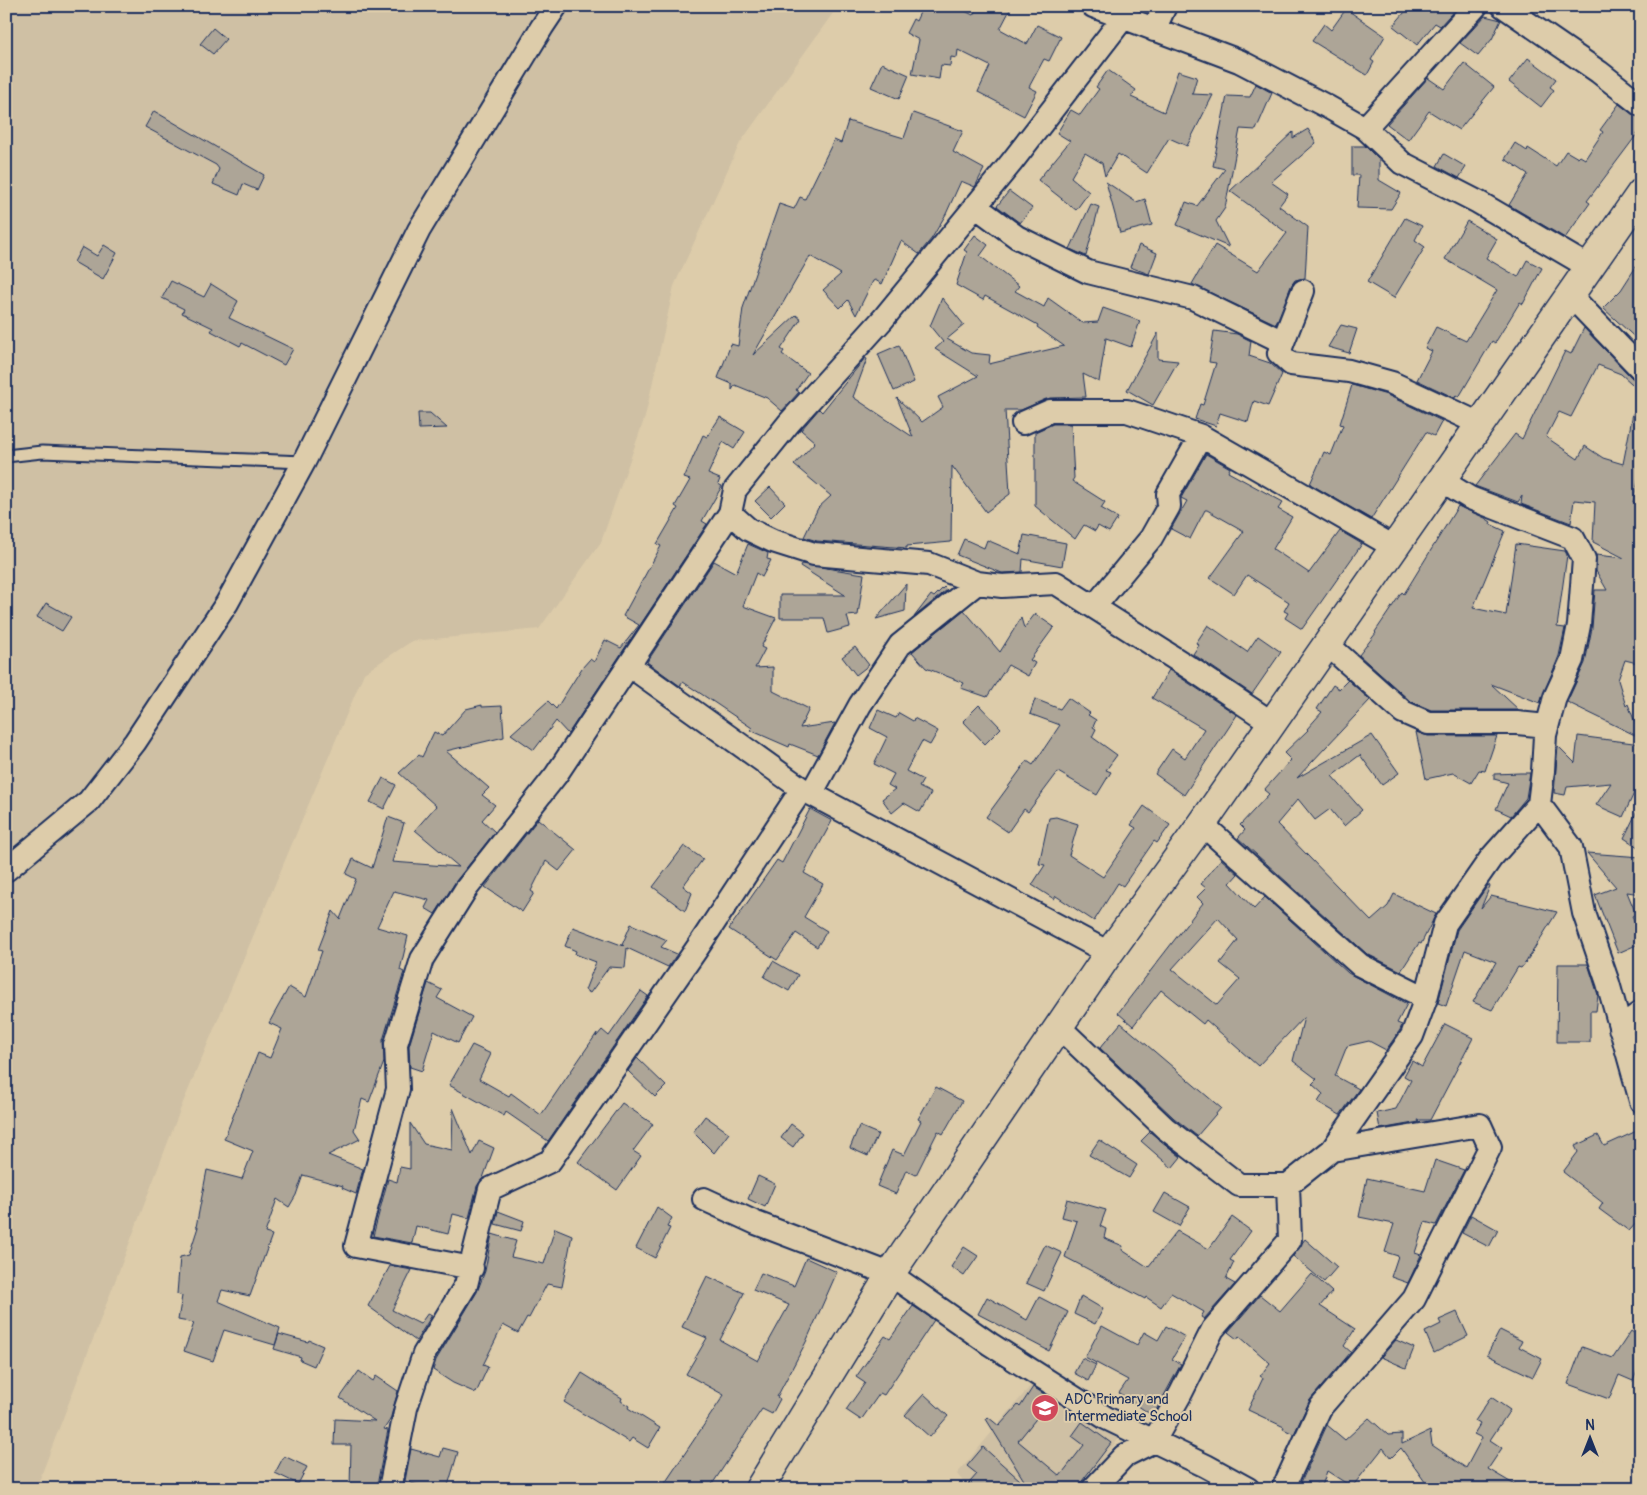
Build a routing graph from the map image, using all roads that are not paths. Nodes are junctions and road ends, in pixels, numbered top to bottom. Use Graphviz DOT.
graph roads {
  1 [pos="556,6"];
  2 [pos="1093,6"];
  3 [pos="1166,6"];
  4 [pos="1476,6"];
  5 [pos="1503,6"];
  6 [pos="1123,18"];
  7 [pos="1154,30"];
  8 [pos="1641,104"];
  9 [pos="1365,128"];
  10 [pos="1641,193"];
  11 [pos="976,206"];
  12 [pos="1589,267"];
  13 [pos="1303,291"];
  14 [pos="1570,295"];
  15 [pos="1283,342"];
  16 [pos="1641,369"];
  17 [pos="1023,423"];
  18 [pos="1480,424"];
  19 [pos="1201,436"];
  20 [pos="6,456"];
  21 [pos="304,462"];
  22 [pos="1441,480"];
  23 [pos="730,513"];
  24 [pos="1394,547"];
  25 [pos="977,583"];
  26 [pos="1094,607"];
  27 [pos="1326,644"];
  28 [pos="630,666"];
  29 [pos="1272,723"];
  30 [pos="1547,726"];
  31 [pos="806,791"];
  32 [pos="1539,804"];
  33 [pos="1202,824"];
  34 [pos="6,870"];
  35 [pos="1109,953"];
  36 [pos="1426,998"];
  37 [pos="1641,1012"];
  38 [pos="1059,1027"];
  39 [pos="1620,1028"];
  40 [pos="1641,1101"];
  41 [pos="1332,1150"];
  42 [pos="1288,1184"];
  43 [pos="704,1199"];
  44 [pos="472,1268"];
  45 [pos="890,1274"];
  46 [pos="1154,1441"];
  47 [pos="390,1489"];
  48 [pos="760,1489"];
  49 [pos="1093,1489"];
  50 [pos="1248,1489"];
  51 [pos="1283,1489"];
  1 -- 21 [label="street"];
  2 -- 6 [label="street"];
  3 -- 7 [label="street"];
  4 -- 9 [label="street"];
  5 -- 8 [label="street"];
  6 -- 7 [label="street"];
  6 -- 11 [label="street"];
  7 -- 9 [label="street"];
  9 -- 12 [label="street"];
  10 -- 12 [label="main road"];
  11 -- 15 [label="street"];
  11 -- 23 [label="street"];
  12 -- 14 [label="main road"];
  13 -- 15 [label="street"];
  14 -- 16 [label="street"];
  14 -- 18 [label="main road"];
  15 -- 18 [label="street"];
  17 -- 19 [label="street"];
  18 -- 22 [label="main road"];
  19 -- 24 [label="street"];
  19 -- 26 [label="street"];
  20 -- 21 [label="lane"];
  21 -- 34 [label="street"];
  22 -- 24 [label="main road"];
  22 -- 30 [label="street"];
  23 -- 25 [label="street"];
  23 -- 28 [label="street"];
  24 -- 27 [label="main road"];
  25 -- 26 [label="street"];
  25 -- 31 [label="street"];
  26 -- 29 [label="street"];
  27 -- 29 [label="main road"];
  27 -- 30 [label="street"];
  28 -- 31 [label="street"];
  28 -- 44 [label="street"];
  29 -- 33 [label="main road"];
  30 -- 32 [label="street"];
  31 -- 35 [label="street"];
  31 -- 44 [label="street"];
  32 -- 36 [label="street"];
  32 -- 39 [label="street"];
  33 -- 35 [label="main road"];
  33 -- 36 [label="street"];
  35 -- 38 [label="main road"];
  36 -- 41 [label="street"];
  37 -- 39 [label="street"];
  38 -- 42 [label="street"];
  38 -- 45 [label="main road"];
  39 -- 40 [label="street"];
  41 -- 42 [label="street"];
  41 -- 51 [label="street"];
  42 -- 46 [label="street"];
  43 -- 45 [label="street"];
  44 -- 47 [label="street"];
  45 -- 46 [label="street"];
  45 -- 48 [label="main road"];
  46 -- 49 [label="street"];
  46 -- 50 [label="street"];
}
